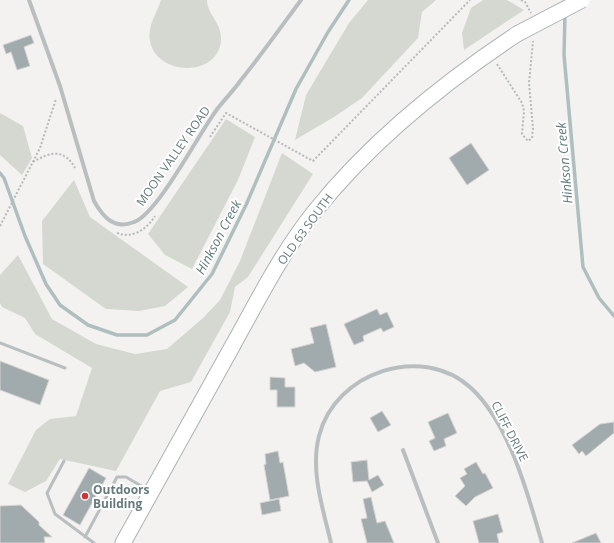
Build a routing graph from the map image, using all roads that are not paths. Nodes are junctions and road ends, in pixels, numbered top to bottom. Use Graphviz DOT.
graph roads {
  1 [pos="29,0"];
  2 [pos="301,0"];
  3 [pos="582,0"];
  4 [pos="0,343"];
  5 [pos="65,368"];
  6 [pos="403,450"];
  7 [pos="64,461"];
  8 [pos="151,491"];
  9 [pos="85,537"];
  10 [pos="94,543"];
  11 [pos="122,543"];
  12 [pos="331,543"];
  13 [pos="438,543"];
  14 [pos="542,543"];
  1 -- 2 [label="street, MOON VALLEY ROAD"];
  3 -- 8 [label="main road, OLD 63 SOUTH, bridge"];
  4 -- 5 [label="lane"];
  6 -- 13 [label="street"];
  7 -- 9 [label="lane"];
  8 -- 9 [label="lane"];
  8 -- 11 [label="main road, OLD 63 SOUTH"];
  9 -- 10 [label="lane"];
  12 -- 14 [label="street, CLIFF DRIVE"];
}
